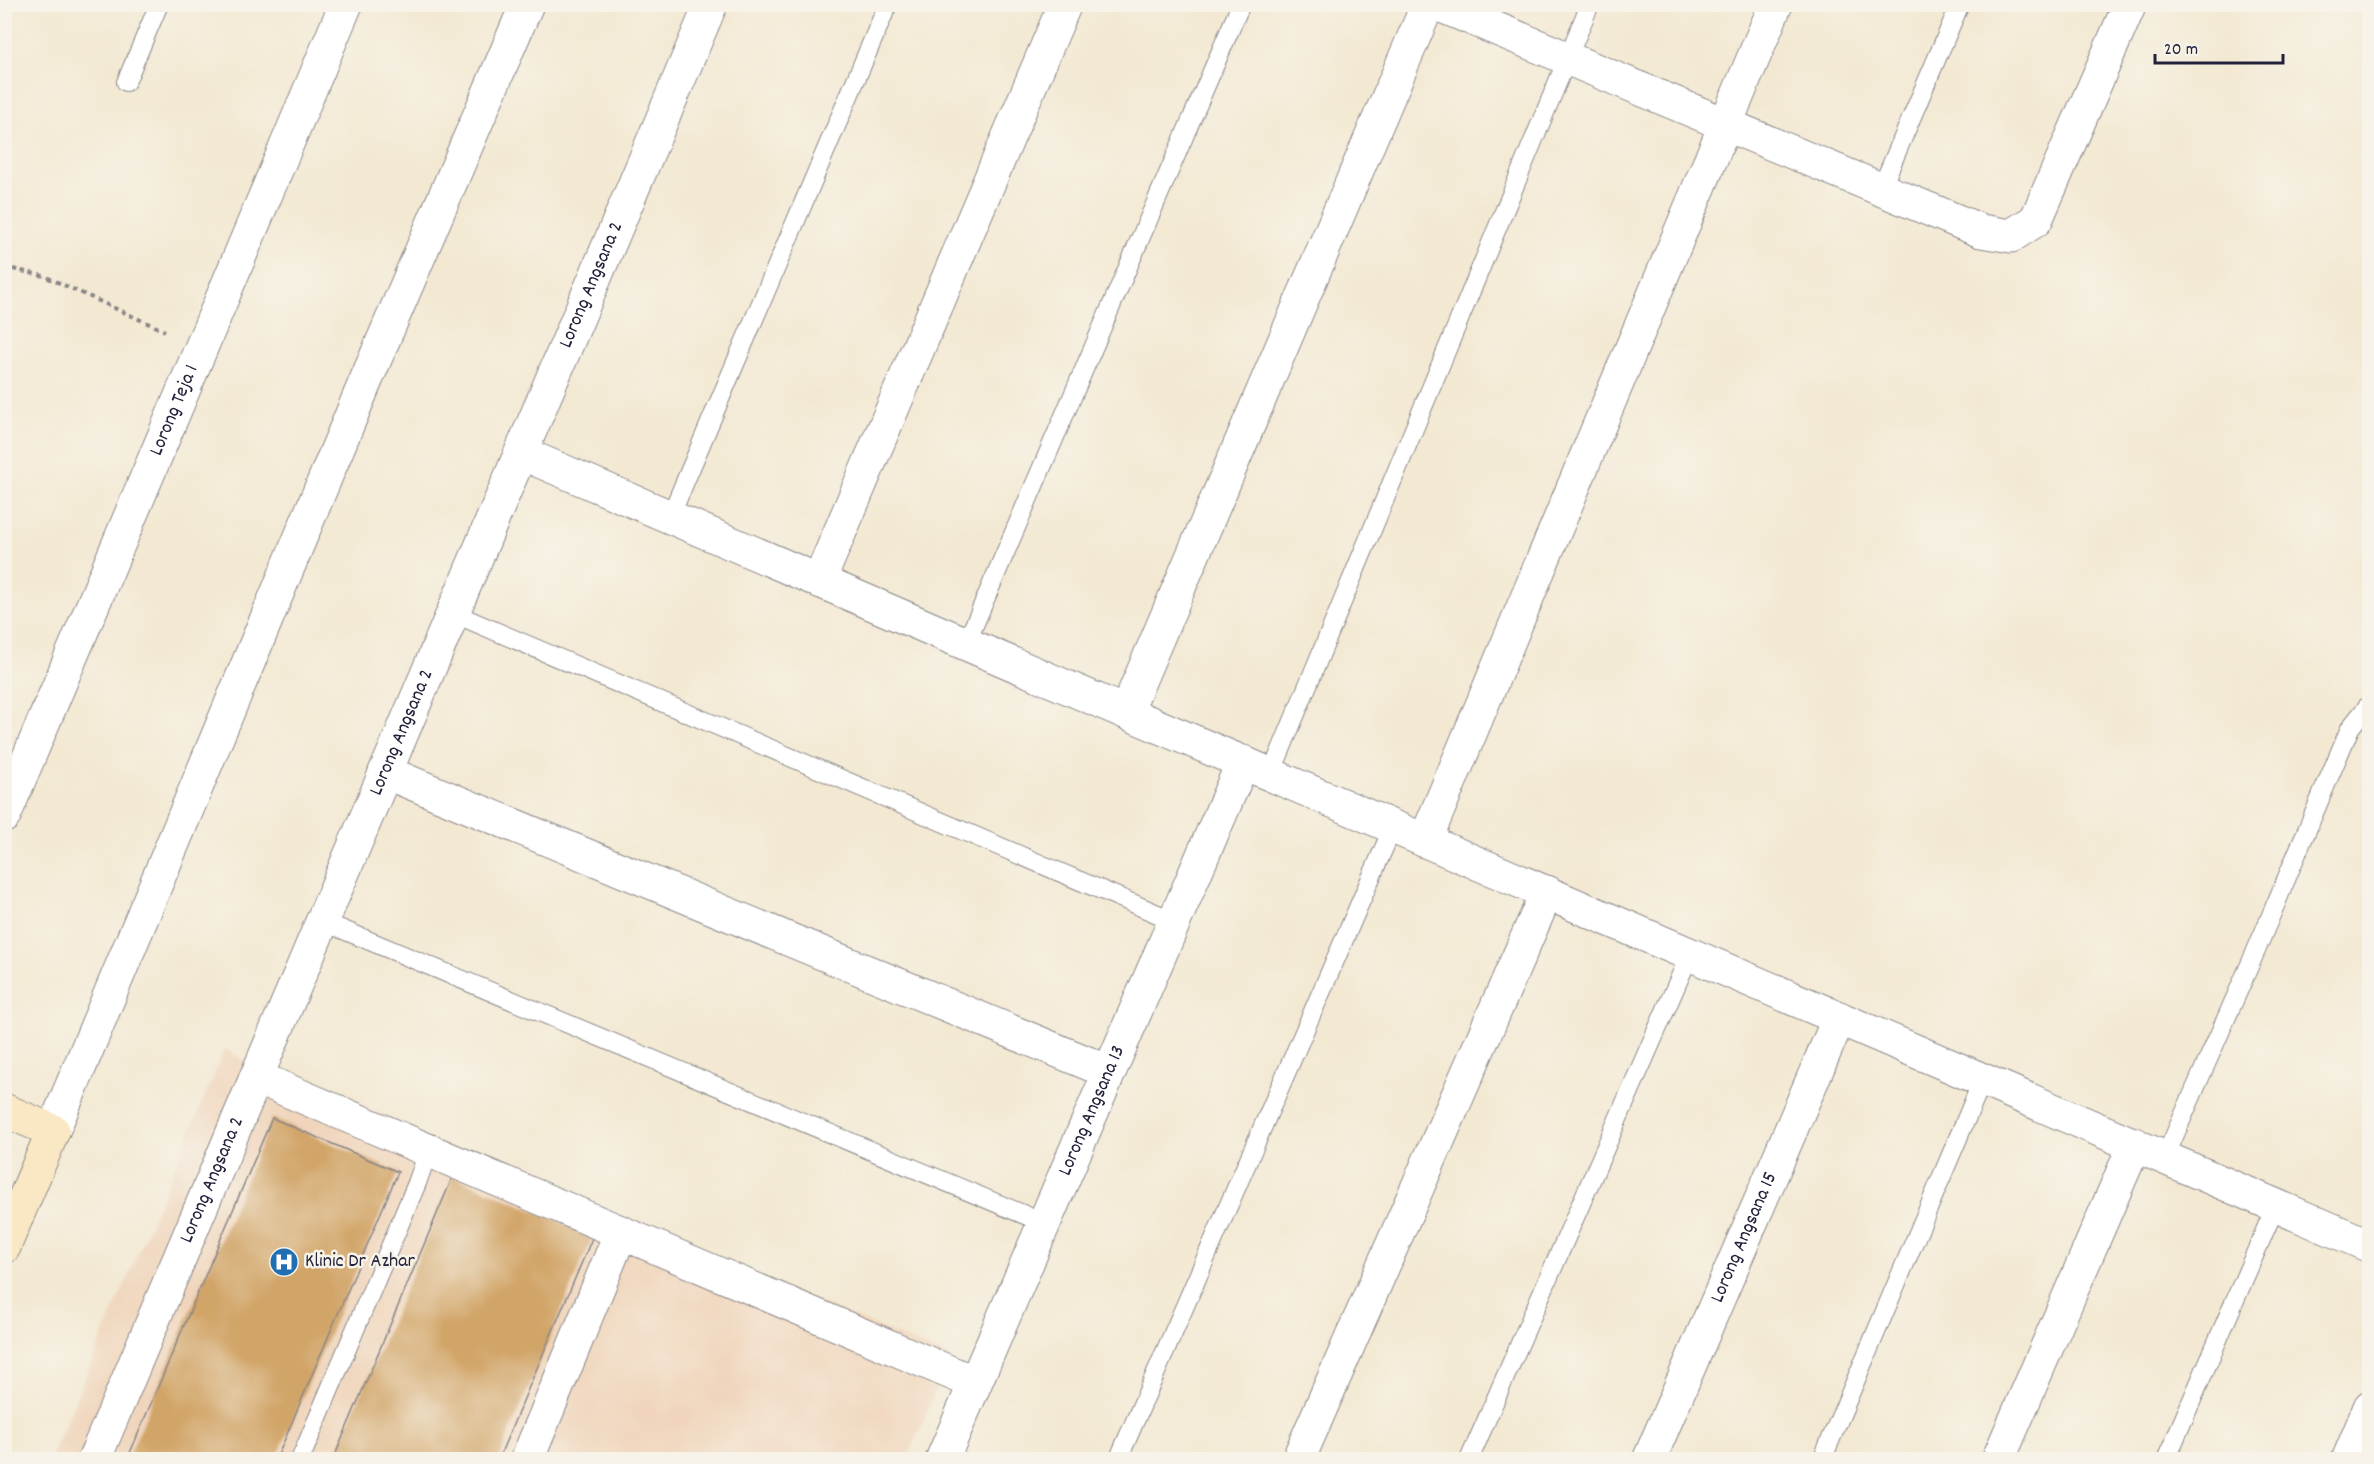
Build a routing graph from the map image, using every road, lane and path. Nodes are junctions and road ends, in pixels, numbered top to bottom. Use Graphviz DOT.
graph roads {
  1 [pos="159,4"];
  2 [pos="346,4"];
  3 [pos="527,4"];
  4 [pos="711,4"];
  5 [pos="888,4"];
  6 [pos="1065,4"];
  7 [pos="1241,4"];
  8 [pos="1428,4"];
  9 [pos="1437,4"];
  10 [pos="1590,4"];
  11 [pos="1776,4"];
  12 [pos="1960,4"];
  13 [pos="2130,4"];
  14 [pos="1567,58"];
  15 [pos="126,82"];
  16 [pos="1726,125"];
  17 [pos="1881,189"];
  18 [pos="4,267"];
  19 [pos="201,348"];
  20 [pos="521,453"];
  21 [pos="670,517"];
  22 [pos="819,581"];
  23 [pos="453,612"];
  24 [pos="966,644"];
  25 [pos="2370,703"];
  26 [pos="1126,712"];
  27 [pos="1257,768"];
  28 [pos="385,772"];
  29 [pos="4,816"];
  30 [pos="1393,827"];
  31 [pos="1425,840"];
  32 [pos="1547,892"];
  33 [pos="322,921"];
  34 [pos="1174,921"];
  35 [pos="1690,954"];
  36 [pos="1839,1018"];
  37 [pos="1109,1072"];
  38 [pos="256,1077"];
  39 [pos="1983,1079"];
  40 [pos="4,1110"];
  41 [pos="53,1131"];
  42 [pos="2135,1144"];
  43 [pos="429,1149"];
  44 [pos="2165,1157"];
  45 [pos="2276,1205"];
  46 [pos="1044,1223"];
  47 [pos="621,1232"];
  48 [pos="2370,1246"];
  49 [pos="4,1247"];
  50 [pos="975,1383"];
  51 [pos="2370,1407"];
  52 [pos="94,1460"];
  53 [pos="300,1460"];
  54 [pos="527,1460"];
  55 [pos="942,1460"];
  56 [pos="1118,1460"];
  57 [pos="1298,1460"];
  58 [pos="1469,1460"];
  59 [pos="1649,1460"];
  60 [pos="1822,1460"];
  61 [pos="1998,1460"];
  62 [pos="2166,1460"];
  63 [pos="2348,1460"];
  1 -- 15 [label="lane"];
  2 -- 19 [label="street, Lorong Teja 1"];
  3 -- 41 [label="street"];
  4 -- 20 [label="street, Lorong Angsana 2"];
  5 -- 21 [label="lane"];
  6 -- 22 [label="street"];
  7 -- 24 [label="lane"];
  8 -- 26 [label="street"];
  9 -- 14 [label="street"];
  10 -- 14 [label="lane"];
  11 -- 16 [label="street"];
  12 -- 17 [label="lane"];
  13 -- 17 [label="street"];
  14 -- 16 [label="street"];
  14 -- 27 [label="lane"];
  16 -- 17 [label="street"];
  16 -- 31 [label="street"];
  18 -- 19 [label="path"];
  19 -- 29 [label="street, Lorong Teja 1"];
  20 -- 21 [label="street"];
  20 -- 23 [label="street, Lorong Angsana 2"];
  21 -- 22 [label="street"];
  22 -- 24 [label="street"];
  23 -- 28 [label="street, Lorong Angsana 2"];
  23 -- 34 [label="lane"];
  24 -- 26 [label="street"];
  25 -- 44 [label="lane"];
  26 -- 27 [label="street"];
  27 -- 30 [label="street"];
  27 -- 34 [label="street, Lorong Angsana 13"];
  28 -- 33 [label="street, Lorong Angsana 2"];
  28 -- 37 [label="street"];
  30 -- 31 [label="street"];
  30 -- 56 [label="lane"];
  31 -- 32 [label="street"];
  32 -- 35 [label="street"];
  32 -- 57 [label="street"];
  33 -- 38 [label="street, Lorong Angsana 2"];
  33 -- 46 [label="lane"];
  34 -- 37 [label="street, Lorong Angsana 13"];
  35 -- 36 [label="street"];
  35 -- 58 [label="lane"];
  36 -- 39 [label="street"];
  36 -- 59 [label="street, Lorong Angsana 15"];
  37 -- 46 [label="street, Lorong Angsana 13"];
  38 -- 43 [label="street"];
  38 -- 52 [label="street, Lorong Angsana 2"];
  39 -- 42 [label="street"];
  39 -- 60 [label="lane"];
  40 -- 41 [label="street"];
  41 -- 49 [label="street"];
  42 -- 44 [label="street"];
  42 -- 61 [label="street"];
  43 -- 47 [label="street"];
  43 -- 53 [label="lane"];
  44 -- 45 [label="street"];
  45 -- 48 [label="street"];
  45 -- 62 [label="lane"];
  46 -- 50 [label="street, Lorong Angsana 13"];
  47 -- 50 [label="street"];
  47 -- 54 [label="street"];
  50 -- 55 [label="street, Lorong Angsana 13"];
  51 -- 63 [label="street"];
}
